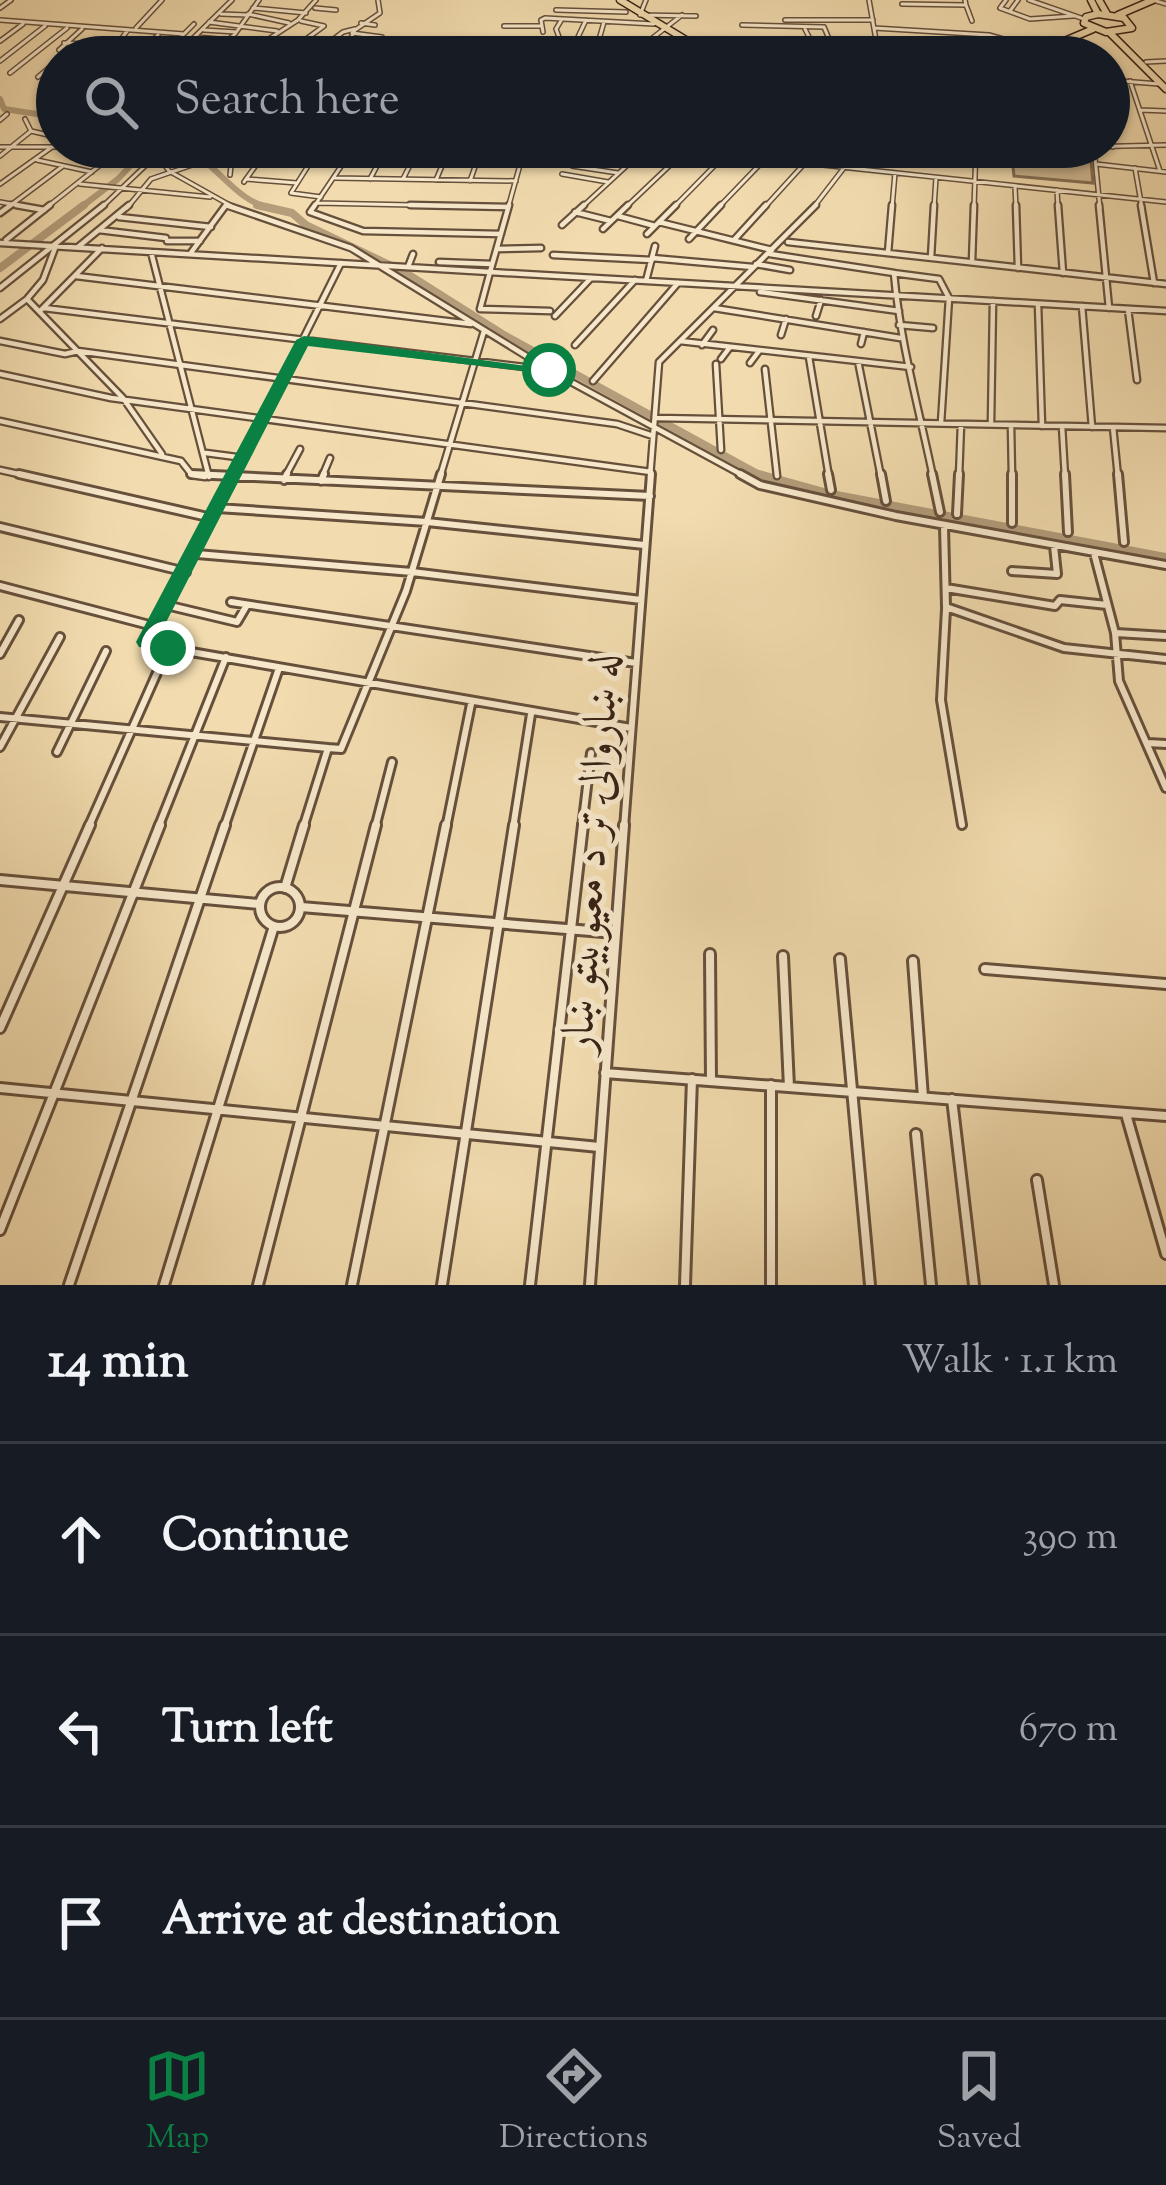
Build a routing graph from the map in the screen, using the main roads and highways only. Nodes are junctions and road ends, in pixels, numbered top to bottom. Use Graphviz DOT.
graph roads {
  1 [pos="617,0"];
  2 [pos="1095,0"];
  3 [pos="1158,1"];
  4 [pos="1140,8"];
  5 [pos="1106,14"];
  6 [pos="1128,20"];
  7 [pos="650,24"];
  8 [pos="1100,31"];
  9 [pos="1126,32"];
  10 [pos="673,36"];
  11 [pos="1087,36"];
  12 [pos="1112,36"];
  13 [pos="1125,36"];
  14 [pos="1130,45"];
  15 [pos="1130,49"];
  16 [pos="1165,85"];
  1 -- 7 [label="highway"];
  1 -- 7 [label="highway"];
  2 -- 5 [label="main road"];
  3 -- 4 [label="highway"];
  4 -- 5 [label="highway"];
  4 -- 6 [label="highway"];
  5 -- 6 [label="highway"];
  5 -- 8 [label="highway"];
  6 -- 9 [label="highway"];
  7 -- 10 [label="highway"];
  8 -- 9 [label="highway"];
  8 -- 11 [label="highway"];
  8 -- 12 [label="highway"];
  9 -- 13 [label="highway"];
  14 -- 16 [label="highway"];
  15 -- 16 [label="highway"];
}
